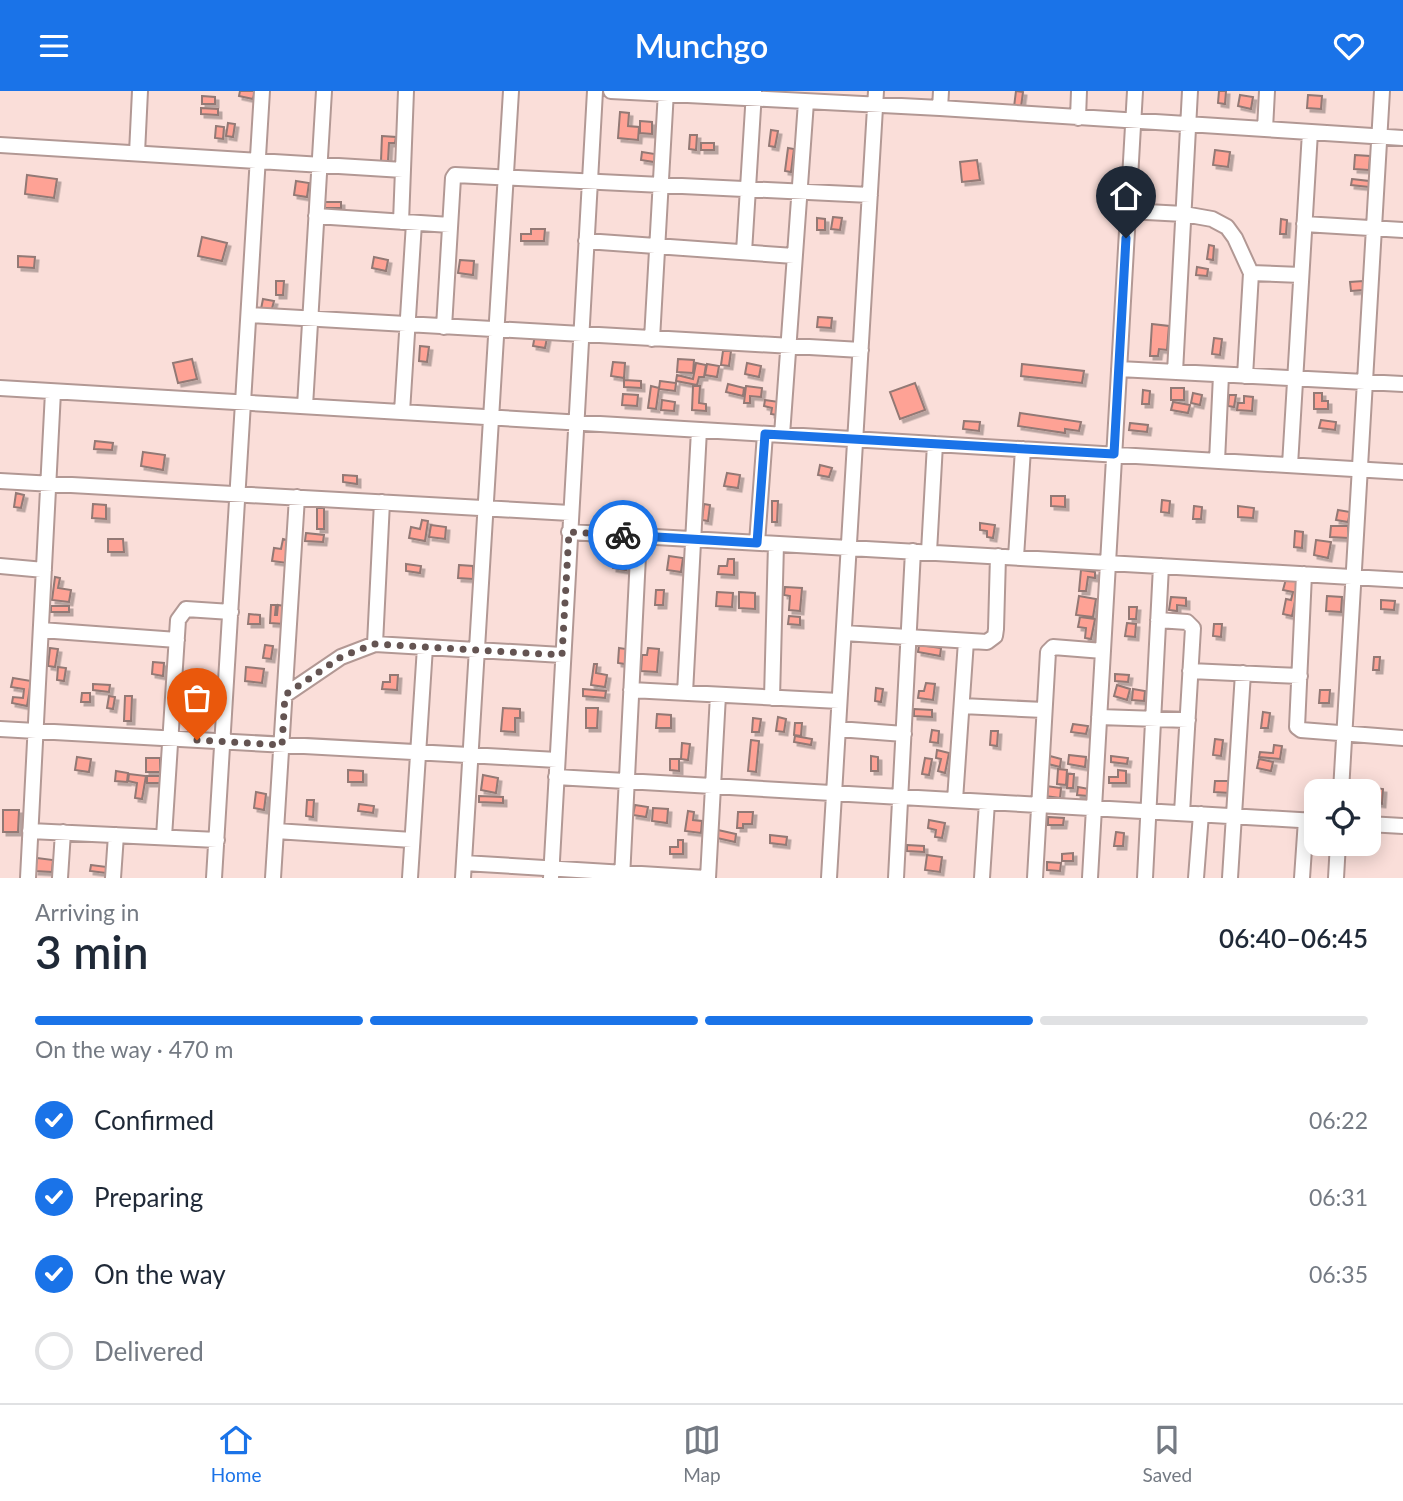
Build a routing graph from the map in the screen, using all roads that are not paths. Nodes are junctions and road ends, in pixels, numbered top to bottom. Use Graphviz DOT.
graph roads {
  1 [pos="140,91"];
  2 [pos="262,91"];
  3 [pos="324,91"];
  4 [pos="406,91"];
  5 [pos="511,91"];
  6 [pos="595,91"];
  7 [pos="611,91"];
  8 [pos="941,91"];
  9 [pos="1079,91"];
  10 [pos="1135,91"];
  11 [pos="1190,91"];
  12 [pos="1266,91"];
  13 [pos="1382,91"];
  14 [pos="666,93"];
  15 [pos="754,95"];
  16 [pos="876,98"];
  17 [pos="806,102"];
  18 [pos="940,108"];
  19 [pos="1078,118"];
  20 [pos="1133,121"];
  21 [pos="1188,125"];
  22 [pos="1265,129"];
  23 [pos="1310,132"];
  24 [pos="1380,137"];
  25 [pos="1403,138"];
  26 [pos="0,145"];
  27 [pos="137,153"];
  28 [pos="259,161"];
  29 [pos="319,165"];
  30 [pos="403,170"];
  31 [pos="506,176"];
  32 [pos="590,182"];
  33 [pos="661,185"];
  34 [pos="748,190"];
  35 [pos="799,192"];
  36 [pos="870,195"];
  37 [pos="1128,211"];
  38 [pos="1184,214"];
  39 [pos="316,216"];
  40 [pos="408,222"];
  41 [pos="1304,224"];
  42 [pos="450,225"];
  43 [pos="1374,228"];
  44 [pos="1403,230"];
  45 [pos="586,241"];
  46 [pos="658,246"];
  47 [pos="744,253"];
  48 [pos="794,256"];
  49 [pos="1251,273"];
  50 [pos="1301,275"];
  51 [pos="249,315"];
  52 [pos="310,319"];
  53 [pos="407,325"];
  54 [pos="444,327"];
  55 [pos="496,330"];
  56 [pos="580,335"];
  57 [pos="652,339"];
  58 [pos="788,347"];
  59 [pos="861,351"];
  60 [pos="1119,369"];
  61 [pos="1175,372"];
  62 [pos="1222,375"];
  63 [pos="1245,376"];
  64 [pos="1294,378"];
  65 [pos="1365,382"];
  66 [pos="1403,384"];
  67 [pos="0,389"];
  68 [pos="53,391"];
  69 [pos="244,403"];
  70 [pos="305,406"];
  71 [pos="402,412"];
  72 [pos="491,418"];
  73 [pos="575,422"];
  74 [pos="699,430"];
  75 [pos="765,434"];
  76 [pos="782,435"];
  77 [pos="856,439"];
  78 [pos="935,444"];
  79 [pos="1023,449"];
  80 [pos="1114,454"];
  81 [pos="1217,460"];
  82 [pos="1290,465"];
  83 [pos="1360,469"];
  84 [pos="1403,472"];
  85 [pos="0,481"];
  86 [pos="49,484"];
  87 [pos="238,493"];
  88 [pos="297,497"];
  89 [pos="382,502"];
  90 [pos="485,508"];
  91 [pos="570,513"];
  92 [pos="569,532"];
  93 [pos="639,535"];
  94 [pos="693,539"];
  95 [pos="757,543"];
  96 [pos="776,544"];
  97 [pos="849,548"];
  98 [pos="913,551"];
  99 [pos="929,552"];
  100 [pos="998,556"];
  101 [pos="1016,558"];
  102 [pos="1108,563"];
  103 [pos="0,566"];
  104 [pos="1161,566"];
  105 [pos="44,570"];
  106 [pos="1304,574"];
  107 [pos="1353,577"];
  108 [pos="1403,580"];
  109 [pos="231,612"];
  110 [pos="1158,620"];
  111 [pos="41,630"];
  112 [pos="844,633"];
  113 [pos="908,638"];
  114 [pos="177,640"];
  115 [pos="966,641"];
  116 [pos="374,644"];
  117 [pos="425,647"];
  118 [pos="476,650"];
  119 [pos="1103,651"];
  120 [pos="562,655"];
  121 [pos="1190,671"];
  122 [pos="1243,673"];
  123 [pos="1300,676"];
  124 [pos="631,690"];
  125 [pos="685,693"];
  126 [pos="285,695"];
  127 [pos="718,695"];
  128 [pos="772,698"];
  129 [pos="839,701"];
  130 [pos="962,706"];
  131 [pos="1044,710"];
  132 [pos="1099,717"];
  133 [pos="1153,719"];
  134 [pos="1188,720"];
  135 [pos="0,729"];
  136 [pos="838,729"];
  137 [pos="35,731"];
  138 [pos="904,734"];
  139 [pos="1344,735"];
  140 [pos="171,739"];
  141 [pos="1403,739"];
  142 [pos="223,741"];
  143 [pos="282,745"];
  144 [pos="418,752"];
  145 [pos="470,755"];
  146 [pos="557,760"];
  147 [pos="556,777"];
  148 [pos="1342,779"];
  149 [pos="626,781"];
  150 [pos="713,786"];
  151 [pos="834,793"];
  152 [pos="901,797"];
  153 [pos="955,800"];
  154 [pos="987,802"];
  155 [pos="1039,805"];
  156 [pos="1094,808"];
  157 [pos="1148,811"];
  158 [pos="1182,813"];
  159 [pos="1201,814"];
  160 [pos="1234,816"];
  161 [pos="1304,821"];
  162 [pos="1381,825"];
  163 [pos="1403,826"];
  164 [pos="30,831"];
  165 [pos="276,831"];
  166 [pos="63,832"];
  167 [pos="116,835"];
  168 [pos="164,837"];
  169 [pos="217,840"];
  170 [pos="412,840"];
  171 [pos="1305,856"];
  172 [pos="1337,856"];
  173 [pos="464,863"];
  174 [pos="551,873"];
  175 [pos="622,876"];
  176 [pos="669,877"];
  177 [pos="28,878"];
  178 [pos="60,878"];
  179 [pos="113,878"];
  180 [pos="214,878"];
  181 [pos="273,878"];
  182 [pos="410,878"];
  183 [pos="463,878"];
  184 [pos="707,878"];
  185 [pos="830,878"];
  186 [pos="896,878"];
  187 [pos="982,878"];
  188 [pos="1035,878"];
  189 [pos="1090,878"];
  190 [pos="1144,878"];
  191 [pos="1196,878"];
  192 [pos="1230,878"];
  193 [pos="1302,878"];
  194 [pos="1336,878"];
  1 -- 27 [label="street"];
  2 -- 28 [label="street"];
  3 -- 29 [label="street"];
  4 -- 30 [label="street"];
  5 -- 31 [label="street"];
  6 -- 32 [label="street"];
  7 -- 14 [label="street"];
  8 -- 18 [label="street"];
  9 -- 19 [label="street"];
  10 -- 20 [label="street"];
  11 -- 21 [label="street"];
  12 -- 22 [label="street"];
  13 -- 24 [label="street"];
  14 -- 15 [label="street"];
  14 -- 33 [label="street"];
  15 -- 17 [label="street"];
  15 -- 34 [label="street"];
  16 -- 17 [label="street"];
  16 -- 18 [label="street"];
  16 -- 36 [label="street"];
  17 -- 35 [label="street"];
  18 -- 19 [label="street"];
  19 -- 20 [label="street"];
  20 -- 21 [label="street"];
  20 -- 37 [label="street"];
  21 -- 22 [label="street"];
  21 -- 38 [label="street"];
  22 -- 23 [label="street"];
  23 -- 24 [label="street"];
  23 -- 41 [label="street"];
  24 -- 25 [label="street"];
  24 -- 43 [label="street"];
  26 -- 27 [label="street"];
  27 -- 28 [label="street"];
  28 -- 29 [label="street"];
  28 -- 51 [label="street"];
  29 -- 30 [label="street"];
  29 -- 39 [label="street"];
  30 -- 40 [label="street"];
  31 -- 32 [label="street"];
  31 -- 42 [label="street"];
  31 -- 55 [label="street"];
  32 -- 33 [label="street"];
  32 -- 45 [label="street"];
  33 -- 34 [label="street"];
  33 -- 46 [label="street"];
  34 -- 35 [label="street"];
  34 -- 47 [label="street"];
  35 -- 36 [label="street"];
  35 -- 48 [label="street"];
  36 -- 59 [label="street"];
  37 -- 38 [label="street"];
  37 -- 60 [label="street"];
  38 -- 49 [label="street"];
  38 -- 61 [label="street"];
  39 -- 40 [label="street"];
  39 -- 52 [label="street"];
  40 -- 42 [label="street"];
  40 -- 53 [label="street"];
  41 -- 43 [label="street"];
  41 -- 50 [label="street"];
  42 -- 54 [label="street"];
  43 -- 44 [label="street"];
  43 -- 65 [label="street"];
  45 -- 46 [label="street"];
  45 -- 56 [label="street"];
  46 -- 47 [label="street"];
  46 -- 57 [label="street"];
  47 -- 48 [label="street"];
  48 -- 58 [label="street"];
  49 -- 50 [label="street"];
  49 -- 63 [label="street"];
  50 -- 64 [label="street"];
  51 -- 52 [label="street"];
  51 -- 69 [label="street"];
  52 -- 53 [label="street"];
  52 -- 70 [label="street"];
  53 -- 54 [label="street"];
  53 -- 71 [label="street"];
  54 -- 55 [label="street"];
  55 -- 56 [label="street"];
  55 -- 72 [label="street"];
  56 -- 57 [label="street"];
  56 -- 73 [label="street"];
  57 -- 58 [label="street"];
  58 -- 59 [label="street"];
  58 -- 76 [label="street"];
  59 -- 77 [label="street"];
  60 -- 61 [label="street"];
  60 -- 80 [label="street"];
  61 -- 62 [label="street"];
  62 -- 63 [label="street"];
  62 -- 81 [label="street"];
  63 -- 64 [label="street"];
  64 -- 65 [label="street"];
  64 -- 82 [label="street"];
  65 -- 66 [label="street"];
  65 -- 83 [label="street"];
  67 -- 68 [label="street"];
  68 -- 69 [label="street"];
  68 -- 86 [label="street"];
  69 -- 70 [label="street"];
  69 -- 87 [label="street"];
  70 -- 71 [label="street"];
  71 -- 72 [label="street"];
  72 -- 73 [label="street"];
  72 -- 90 [label="street"];
  73 -- 74 [label="street"];
  73 -- 91 [label="street"];
  74 -- 75 [label="street"];
  74 -- 94 [label="street"];
  75 -- 76 [label="street"];
  75 -- 95 [label="street"];
  76 -- 77 [label="street"];
  77 -- 78 [label="street"];
  77 -- 97 [label="street"];
  78 -- 79 [label="street"];
  78 -- 99 [label="street"];
  79 -- 80 [label="street"];
  79 -- 101 [label="street"];
  80 -- 81 [label="street"];
  80 -- 102 [label="street"];
  81 -- 82 [label="street"];
  82 -- 83 [label="street"];
  83 -- 84 [label="street"];
  83 -- 107 [label="street"];
  85 -- 86 [label="street"];
  86 -- 87 [label="street"];
  86 -- 105 [label="street"];
  87 -- 88 [label="street"];
  87 -- 109 [label="street"];
  88 -- 89 [label="street"];
  88 -- 126 [label="street"];
  89 -- 90 [label="street"];
  89 -- 116 [label="street"];
  90 -- 91 [label="street"];
  90 -- 118 [label="street"];
  91 -- 92 [label="street"];
  92 -- 93 [label="street"];
  92 -- 120 [label="street"];
  93 -- 94 [label="street"];
  93 -- 124 [label="street"];
  94 -- 95 [label="street"];
  94 -- 125 [label="street"];
  95 -- 96 [label="street"];
  96 -- 97 [label="street"];
  96 -- 128 [label="street"];
  97 -- 98 [label="street"];
  97 -- 112 [label="street"];
  98 -- 99 [label="street"];
  98 -- 113 [label="street"];
  99 -- 100 [label="street"];
  100 -- 101 [label="street"];
  100 -- 115 [label="street"];
  101 -- 102 [label="street"];
  102 -- 104 [label="street"];
  102 -- 119 [label="street"];
  103 -- 105 [label="street"];
  104 -- 106 [label="street"];
  104 -- 110 [label="street"];
  105 -- 111 [label="street"];
  106 -- 107 [label="street"];
  106 -- 123 [label="street"];
  107 -- 108 [label="street"];
  107 -- 139 [label="street"];
  109 -- 114 [label="street"];
  109 -- 142 [label="street"];
  110 -- 121 [label="street"];
  110 -- 133 [label="street"];
  111 -- 114 [label="street"];
  111 -- 137 [label="street"];
  112 -- 113 [label="street"];
  112 -- 129 [label="street"];
  113 -- 115 [label="street"];
  113 -- 138 [label="street"];
  114 -- 140 [label="street"];
  115 -- 130 [label="street"];
  116 -- 117 [label="street"];
  116 -- 126 [label="street"];
  117 -- 118 [label="street"];
  117 -- 144 [label="street"];
  118 -- 120 [label="street"];
  118 -- 145 [label="street"];
  119 -- 131 [label="street"];
  119 -- 132 [label="street"];
  120 -- 146 [label="street"];
  121 -- 122 [label="street"];
  121 -- 134 [label="street"];
  122 -- 123 [label="street"];
  122 -- 160 [label="street"];
  123 -- 139 [label="street"];
  124 -- 125 [label="street"];
  124 -- 149 [label="street"];
  125 -- 127 [label="street"];
  126 -- 143 [label="street"];
  127 -- 128 [label="street"];
  127 -- 150 [label="street"];
  128 -- 129 [label="street"];
  129 -- 136 [label="street"];
  130 -- 131 [label="street"];
  130 -- 153 [label="street"];
  131 -- 155 [label="street"];
  132 -- 133 [label="street"];
  132 -- 156 [label="street"];
  133 -- 134 [label="street"];
  133 -- 157 [label="street"];
  134 -- 158 [label="street"];
  135 -- 137 [label="street"];
  136 -- 138 [label="street"];
  136 -- 151 [label="street"];
  137 -- 140 [label="street"];
  137 -- 164 [label="street"];
  138 -- 152 [label="street"];
  139 -- 141 [label="street"];
  139 -- 148 [label="street"];
  140 -- 142 [label="street"];
  140 -- 168 [label="street"];
  142 -- 143 [label="street"];
  142 -- 169 [label="street"];
  143 -- 144 [label="street"];
  143 -- 165 [label="street"];
  144 -- 145 [label="street"];
  144 -- 170 [label="street"];
  145 -- 146 [label="street"];
  145 -- 173 [label="street"];
  146 -- 147 [label="street"];
  147 -- 149 [label="street"];
  147 -- 174 [label="street"];
  149 -- 150 [label="street"];
  149 -- 175 [label="street"];
  150 -- 151 [label="street"];
  150 -- 184 [label="street"];
  151 -- 152 [label="street"];
  151 -- 185 [label="street"];
  152 -- 153 [label="street"];
  152 -- 186 [label="street"];
  153 -- 154 [label="street"];
  154 -- 155 [label="street"];
  154 -- 187 [label="street"];
  155 -- 156 [label="street"];
  155 -- 188 [label="street"];
  156 -- 157 [label="street"];
  156 -- 189 [label="street"];
  157 -- 158 [label="street"];
  157 -- 190 [label="street"];
  158 -- 159 [label="street"];
  159 -- 160 [label="street"];
  159 -- 191 [label="street"];
  160 -- 161 [label="street"];
  160 -- 192 [label="street"];
  162 -- 163 [label="street"];
  164 -- 166 [label="street"];
  164 -- 177 [label="street"];
  165 -- 170 [label="street"];
  165 -- 181 [label="street"];
  166 -- 167 [label="street"];
  166 -- 178 [label="street"];
  167 -- 168 [label="street"];
  167 -- 179 [label="street"];
  168 -- 169 [label="street"];
  169 -- 180 [label="street"];
  170 -- 182 [label="street"];
  171 -- 193 [label="street"];
  172 -- 194 [label="street"];
  173 -- 174 [label="street"];
  173 -- 183 [label="street"];
  174 -- 175 [label="street"];
  175 -- 176 [label="street"];
  176 -- 184 [label="street"];
}
